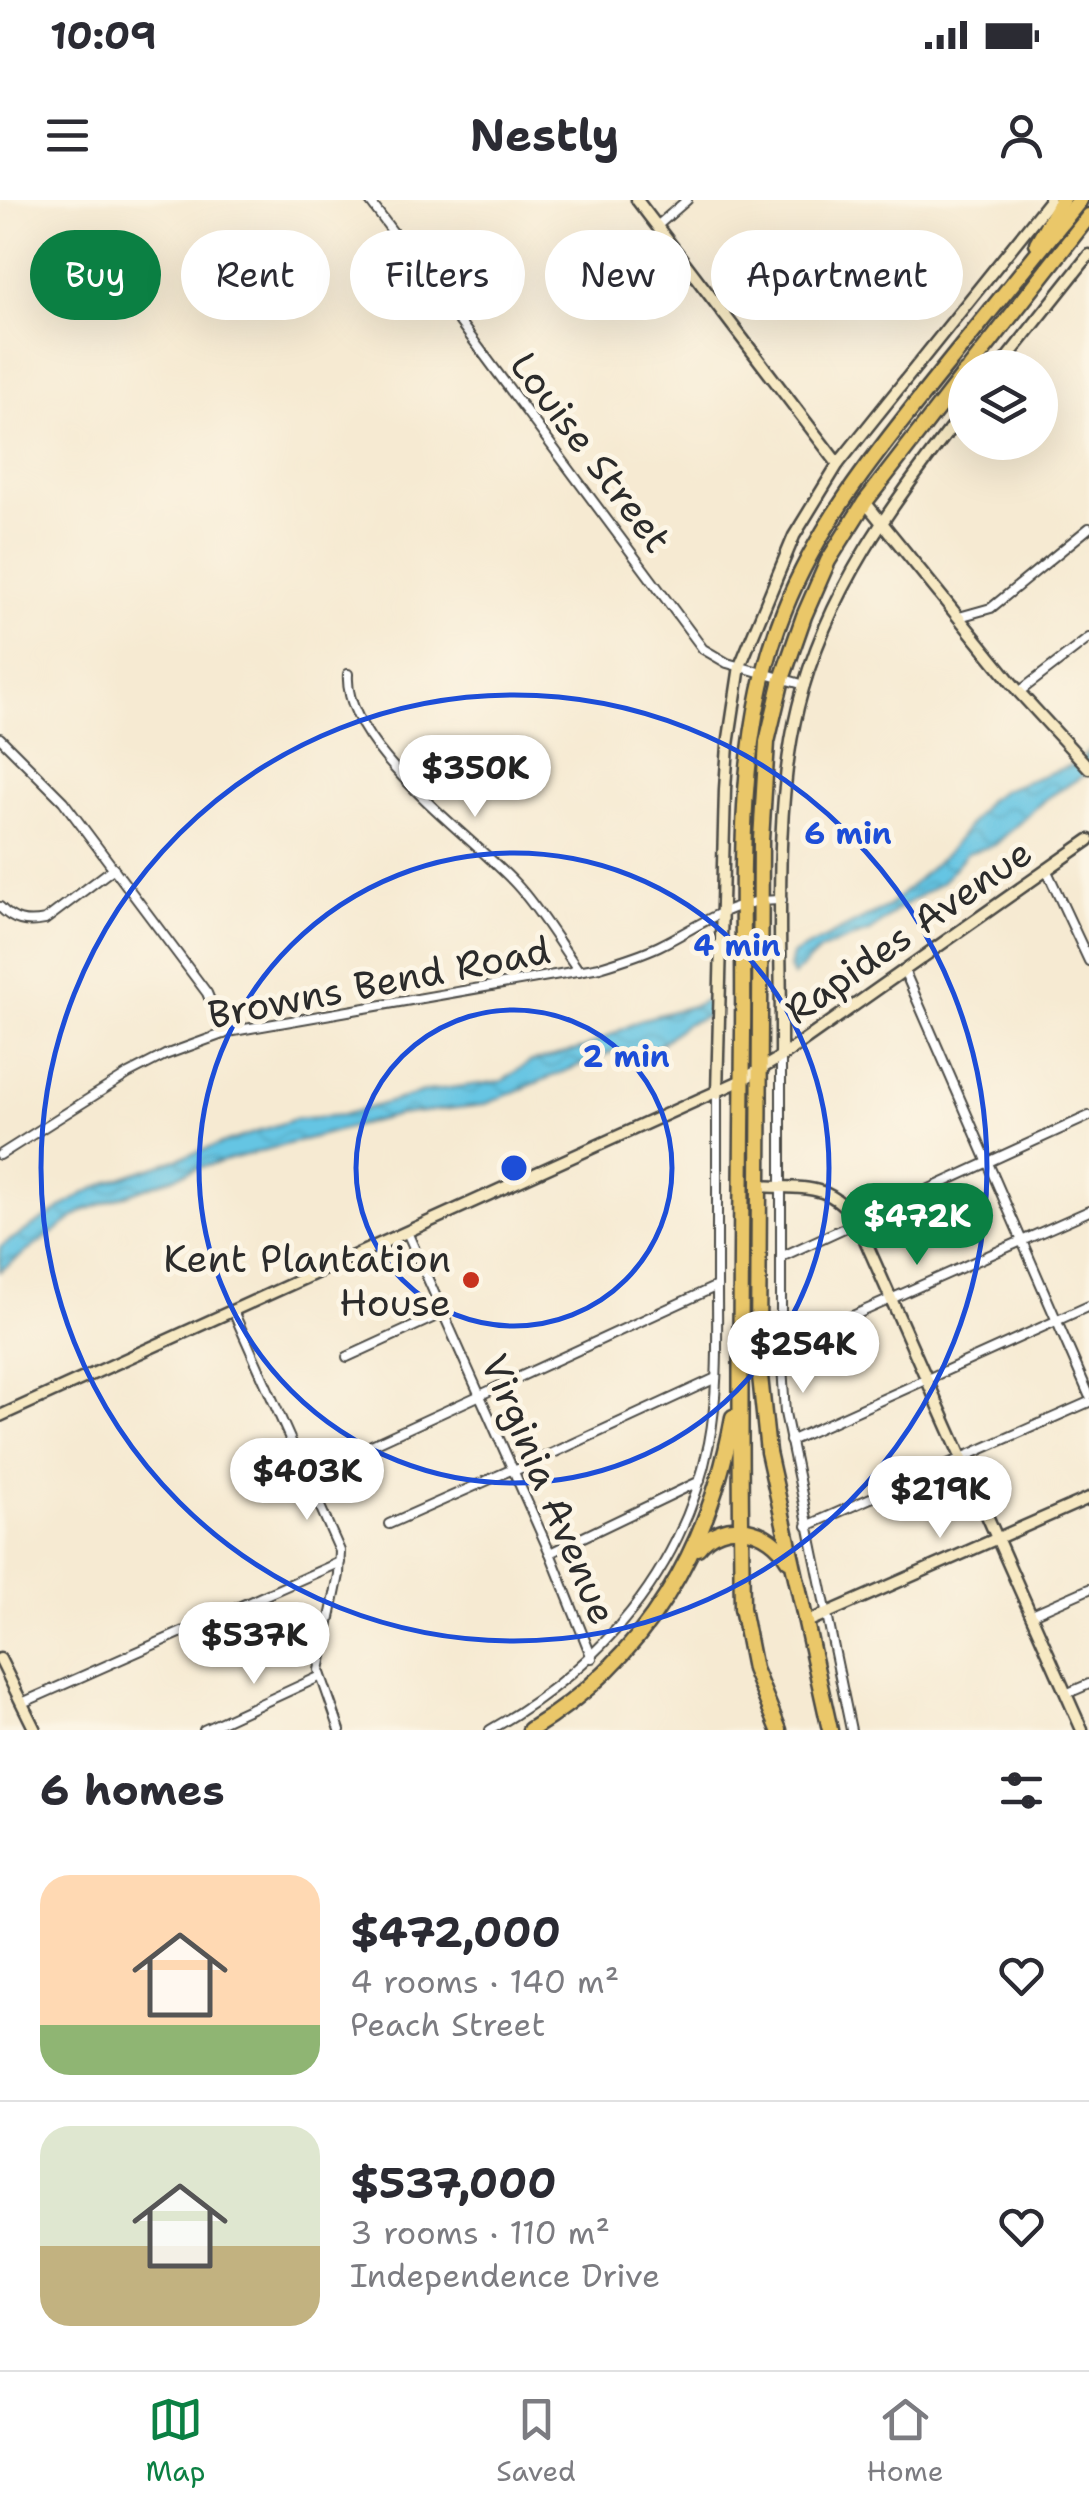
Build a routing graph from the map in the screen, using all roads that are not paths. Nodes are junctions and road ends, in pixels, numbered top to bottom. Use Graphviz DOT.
graph roads {
  1 [pos="369,200"];
  2 [pos="637,200"];
  3 [pos="687,200"];
  4 [pos="1050,200"];
  5 [pos="1062,200"];
  6 [pos="1080,200"];
  7 [pos="1089,219"];
  8 [pos="657,226"];
  9 [pos="1089,255"];
  10 [pos="1016,281"];
  11 [pos="984,350"];
  12 [pos="1013,350"];
  13 [pos="948,396"];
  14 [pos="948,432"];
  15 [pos="838,464"];
  16 [pos="852,484"];
  17 [pos="865,502"];
  18 [pos="880,521"];
  19 [pos="1089,528"];
  20 [pos="959,617"];
  21 [pos="1089,638"];
  22 [pos="740,666"];
  23 [pos="763,672"];
  24 [pos="348,674"];
  25 [pos="782,679"];
  26 [pos="805,685"];
  27 [pos="1019,692"];
  28 [pos="0,738"];
  29 [pos="1089,768"];
  30 [pos="1089,840"];
  31 [pos="114,868"];
  32 [pos="1046,869"];
  33 [pos="761,900"];
  34 [pos="782,900"];
  35 [pos="745,902"];
  36 [pos="0,907"];
  37 [pos="723,910"];
  38 [pos="1089,961"];
  39 [pos="904,970"];
  40 [pos="579,972"];
  41 [pos="224,1034"];
  42 [pos="781,1058"];
  43 [pos="761,1070"];
  44 [pos="742,1080"];
  45 [pos="717,1093"];
  46 [pos="1089,1116"];
  47 [pos="0,1156"];
  48 [pos="986,1164"];
  49 [pos="740,1186"];
  50 [pos="759,1186"];
  51 [pos="780,1187"];
  52 [pos="1089,1211"];
  53 [pos="857,1222"];
  54 [pos="407,1232"];
  55 [pos="1020,1242"];
  56 [pos="781,1257"];
  57 [pos="717,1286"];
  58 [pos="890,1302"];
  59 [pos="1089,1306"];
  60 [pos="233,1311"];
  61 [pos="443,1313"];
  62 [pos="1057,1320"];
  63 [pos="740,1341"];
  64 [pos="781,1350"];
  65 [pos="347,1357"];
  66 [pos="758,1358"];
  67 [pos="716,1378"];
  68 [pos="925,1380"];
  69 [pos="480,1395"];
  70 [pos="1089,1398"];
  71 [pos="0,1416"];
  72 [pos="790,1441"];
  73 [pos="363,1449"];
  74 [pos="960,1459"];
  75 [pos="513,1470"];
  76 [pos="700,1481"];
  77 [pos="1089,1498"];
  78 [pos="389,1524"];
  79 [pos="807,1526"];
  80 [pos="740,1530"];
  81 [pos="996,1538"];
  82 [pos="550,1553"];
  83 [pos="340,1562"];
  84 [pos="685,1565"];
  85 [pos="795,1574"];
  86 [pos="1089,1589"];
  87 [pos="827,1612"];
  88 [pos="1030,1615"];
  89 [pos="808,1622"];
  90 [pos="0,1659"];
  91 [pos="589,1660"];
  92 [pos="320,1677"];
  93 [pos="1089,1684"];
  94 [pos="1066,1694"];
  95 [pos="824,1702"];
  96 [pos="22,1703"];
  97 [pos="35,1730"];
  98 [pos="204,1730"];
  99 [pos="340,1730"];
  100 [pos="490,1730"];
  101 [pos="530,1730"];
  102 [pos="779,1730"];
  103 [pos="819,1730"];
  104 [pos="830,1730"];
  105 [pos="851,1730"];
  106 [pos="1082,1730"];
  1 -- 22 [label="street, Louise Street"];
  2 -- 8 [label="street"];
  3 -- 8 [label="street"];
  4 -- 15 [label="street"];
  5 -- 10 [label="highway"];
  6 -- 10 [label="highway"];
  7 -- 11 [label="highway"];
  8 -- 15 [label="street"];
  9 -- 12 [label="street"];
  10 -- 16 [label="highway"];
  13 -- 17 [label="highway"];
  14 -- 18 [label="street"];
  15 -- 22 [label="street"];
  16 -- 17 [label="highway"];
  16 -- 23 [label="highway"];
  17 -- 18 [label="street"];
  17 -- 25 [label="highway"];
  18 -- 20 [label="street"];
  18 -- 26 [label="street"];
  19 -- 20 [label="street"];
  20 -- 27 [label="street"];
  21 -- 27 [label="street"];
  22 -- 23 [label="street, Louise Street"];
  22 -- 37 [label="street"];
  23 -- 25 [label="street, Louise Street"];
  23 -- 35 [label="highway"];
  24 -- 40 [label="street"];
  25 -- 26 [label="street, Louise Street"];
  25 -- 33 [label="highway"];
  26 -- 34 [label="street"];
  27 -- 29 [label="street"];
  28 -- 31 [label="street"];
  30 -- 32 [label="street, Rapides Avenue"];
  31 -- 36 [label="street"];
  31 -- 41 [label="street"];
  32 -- 38 [label="street"];
  32 -- 39 [label="street, Rapides Avenue"];
  33 -- 34 [label="street, Browns Bend Road"];
  33 -- 35 [label="street, Browns Bend Road"];
  33 -- 43 [label="highway"];
  34 -- 42 [label="street"];
  35 -- 37 [label="street, Browns Bend Road"];
  35 -- 44 [label="highway"];
  37 -- 40 [label="street, Browns Bend Road"];
  37 -- 45 [label="street"];
  39 -- 42 [label="street, Rapides Avenue"];
  39 -- 48 [label="street"];
  40 -- 41 [label="street, Browns Bend Road"];
  41 -- 47 [label="street, Browns Bend Road"];
  42 -- 43 [label="street, Rapides Avenue"];
  42 -- 51 [label="street"];
  43 -- 44 [label="street, Rapides Avenue"];
  43 -- 50 [label="highway"];
  44 -- 45 [label="street, Rapides Avenue"];
  44 -- 49 [label="highway"];
  45 -- 54 [label="street, Rapides Avenue"];
  45 -- 57 [label="street"];
  46 -- 48 [label="street"];
  48 -- 53 [label="street"];
  48 -- 55 [label="street"];
  49 -- 50 [label="highway"];
  49 -- 63 [label="highway"];
  50 -- 51 [label="street"];
  50 -- 66 [label="highway"];
  51 -- 53 [label="street"];
  51 -- 56 [label="street"];
  52 -- 55 [label="street"];
  53 -- 56 [label="street"];
  53 -- 58 [label="street"];
  54 -- 60 [label="street, Rapides Avenue"];
  54 -- 61 [label="street, Virginia Avenue"];
  55 -- 58 [label="street"];
  55 -- 62 [label="street"];
  56 -- 64 [label="street"];
  57 -- 67 [label="street"];
  57 -- 69 [label="street"];
  58 -- 64 [label="street"];
  58 -- 68 [label="street"];
  59 -- 62 [label="street"];
  60 -- 71 [label="street, Rapides Avenue"];
  60 -- 83 [label="street"];
  61 -- 65 [label="street"];
  61 -- 69 [label="street, Virginia Avenue"];
  62 -- 68 [label="street"];
  62 -- 70 [label="street"];
  63 -- 80 [label="highway"];
  63 -- 84 [label="highway"];
  64 -- 66 [label="street"];
  64 -- 72 [label="street"];
  66 -- 85 [label="highway"];
  67 -- 75 [label="street"];
  67 -- 76 [label="street"];
  68 -- 72 [label="street"];
  68 -- 74 [label="street"];
  69 -- 73 [label="street"];
  69 -- 75 [label="street, Virginia Avenue"];
  70 -- 74 [label="street"];
  72 -- 79 [label="street"];
  74 -- 79 [label="street"];
  74 -- 81 [label="street"];
  75 -- 78 [label="street"];
  75 -- 82 [label="street, Virginia Avenue"];
  76 -- 82 [label="street"];
  76 -- 91 [label="street"];
  77 -- 81 [label="street"];
  79 -- 87 [label="street"];
  80 -- 84 [label="highway"];
  80 -- 85 [label="highway"];
  80 -- 102 [label="highway"];
  81 -- 87 [label="street"];
  81 -- 88 [label="street"];
  82 -- 91 [label="street, Virginia Avenue"];
  83 -- 92 [label="street"];
  83 -- 96 [label="street"];
  84 -- 101 [label="highway"];
  85 -- 89 [label="highway"];
  86 -- 88 [label="street"];
  87 -- 89 [label="street"];
  87 -- 105 [label="street"];
  88 -- 94 [label="street"];
  89 -- 95 [label="highway"];
  90 -- 96 [label="street"];
  91 -- 100 [label="street"];
  92 -- 98 [label="street"];
  92 -- 99 [label="street"];
  93 -- 94 [label="street"];
  94 -- 106 [label="street"];
  95 -- 103 [label="highway"];
  95 -- 104 [label="highway"];
  96 -- 97 [label="street"];
}
